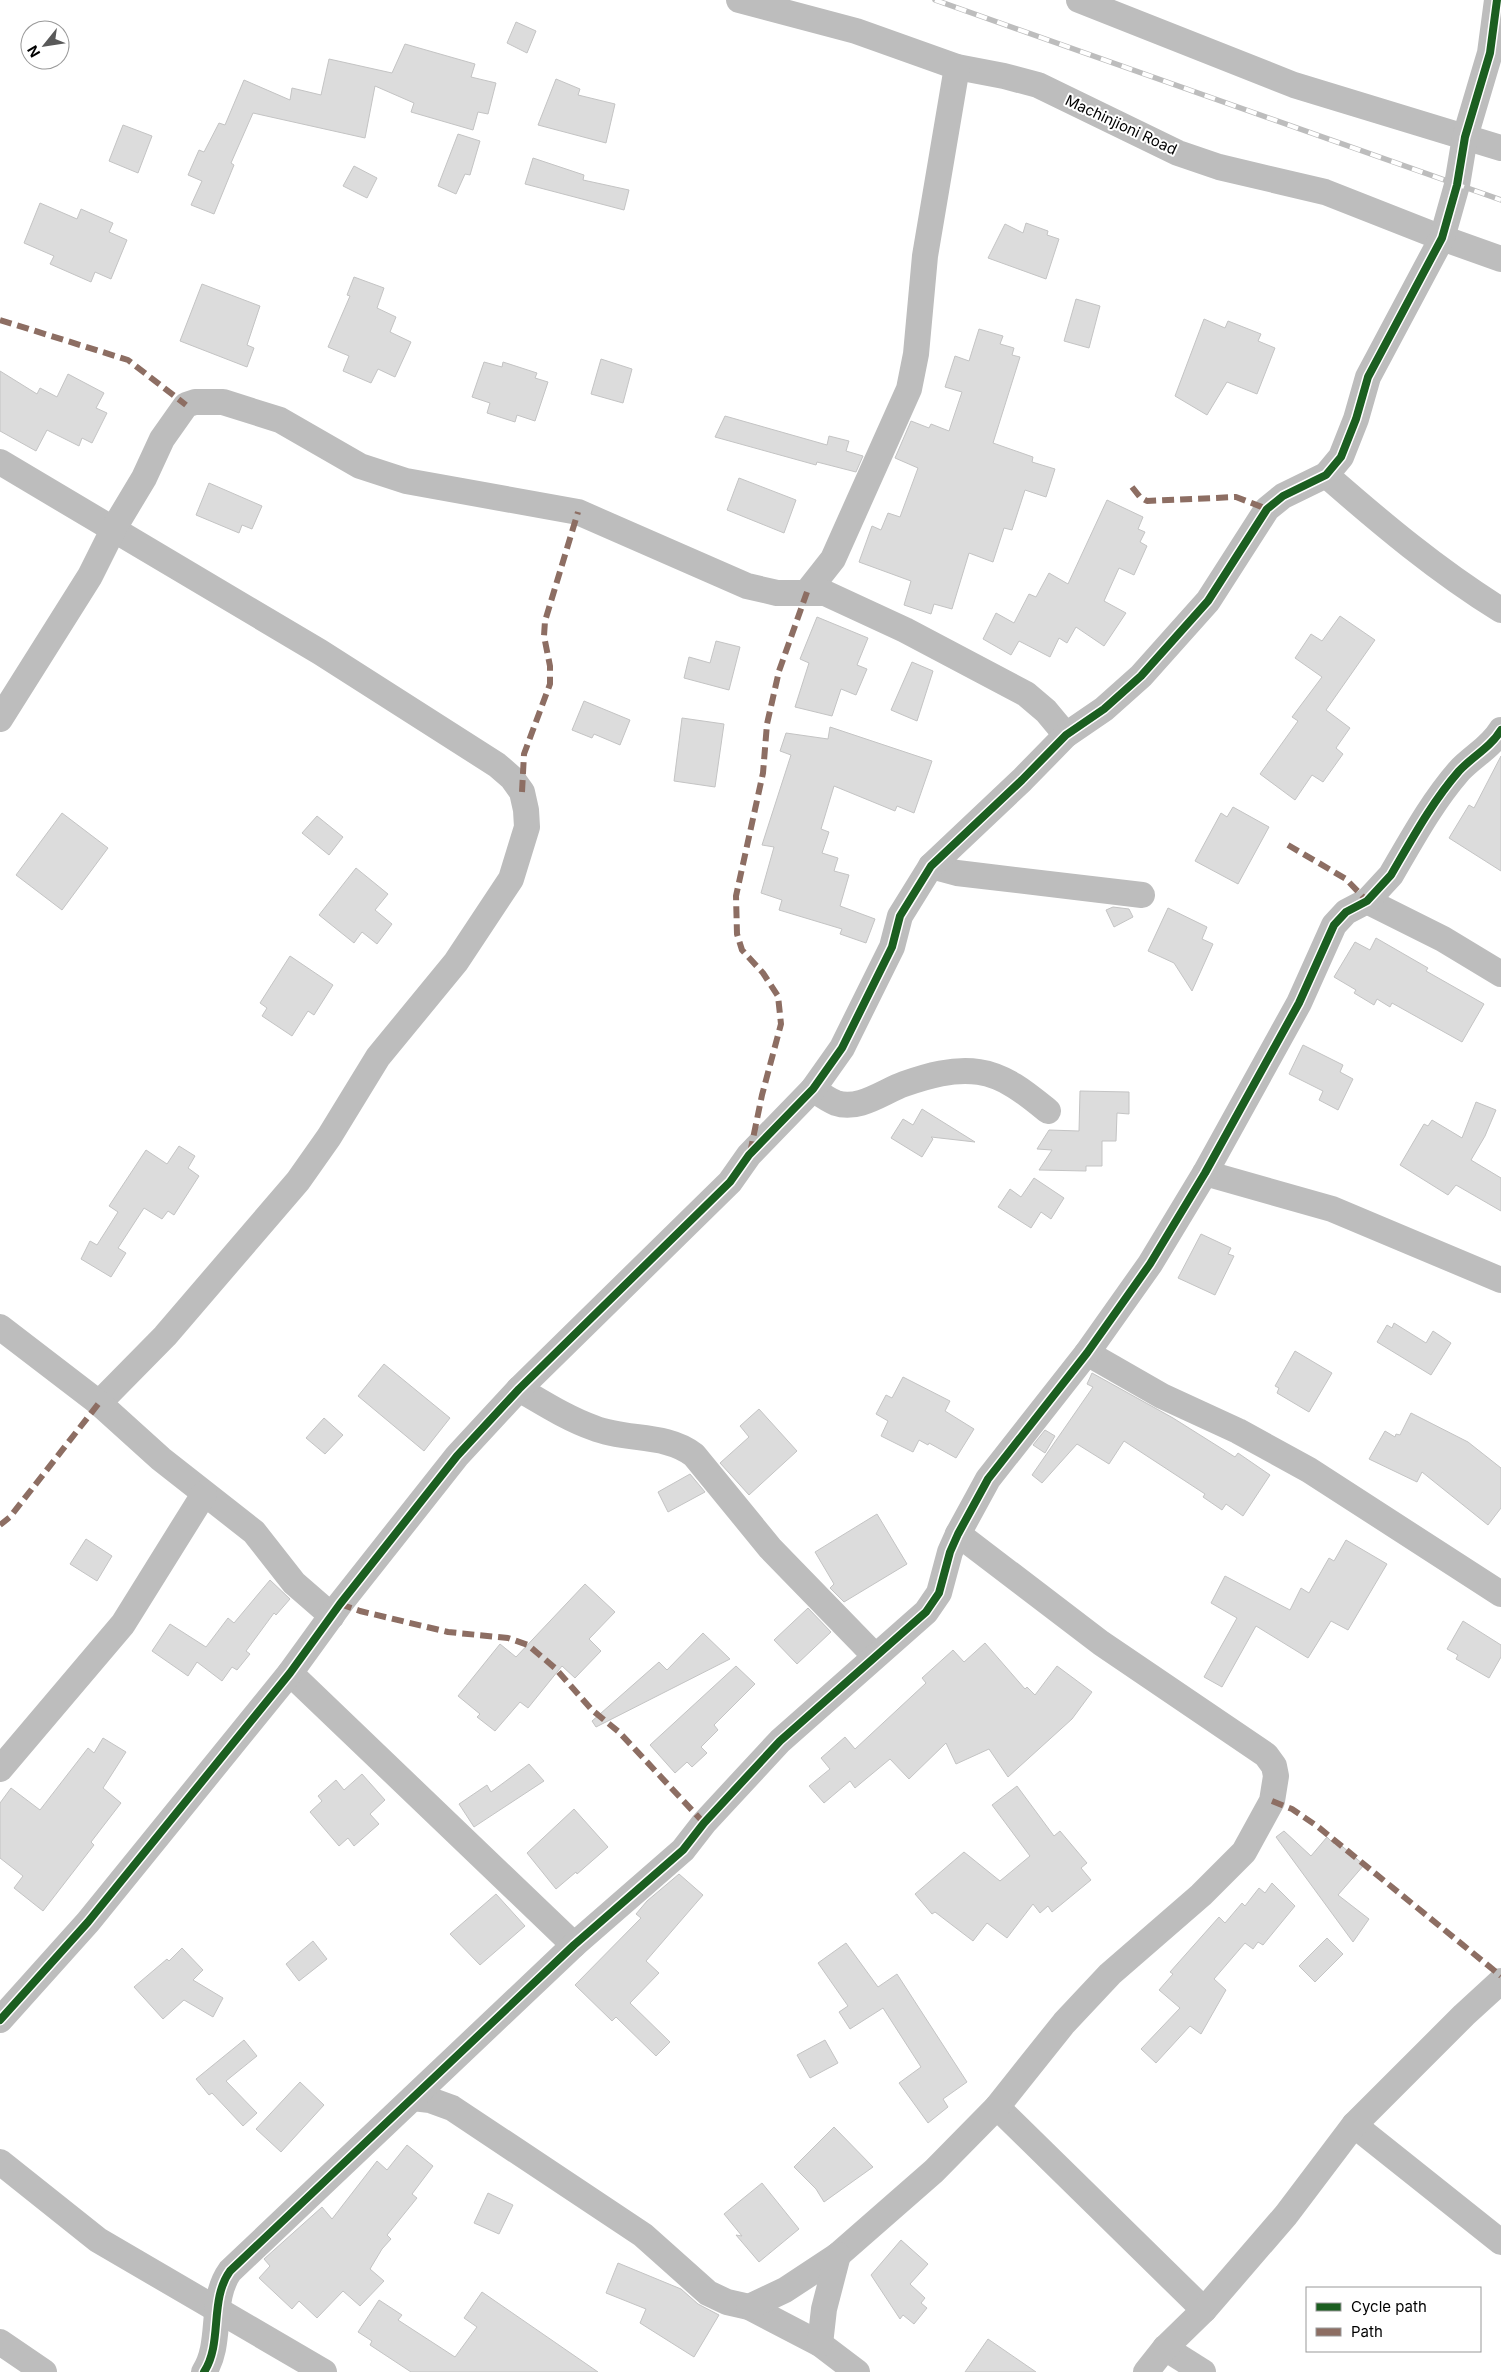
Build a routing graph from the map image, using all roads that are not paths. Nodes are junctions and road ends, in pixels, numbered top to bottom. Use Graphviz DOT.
graph roads {
  1 [pos="739,0"];
  2 [pos="1079,0"];
  3 [pos="1496,0"];
  4 [pos="958,67"];
  5 [pos="1465,137"];
  6 [pos="1501,148"];
  7 [pos="1442,238"];
  8 [pos="1501,258"];
  9 [pos="0,462"];
  10 [pos="1326,475"];
  11 [pos="114,528"];
  12 [pos="807,592"];
  13 [pos="1501,610"];
  14 [pos="0,719"];
  15 [pos="1501,730"];
  16 [pos="1066,735"];
  17 [pos="931,866"];
  18 [pos="1142,895"];
  19 [pos="1367,901"];
  20 [pos="1501,974"];
  21 [pos="813,1089"];
  22 [pos="1048,1110"];
  23 [pos="1205,1173"];
  24 [pos="1501,1280"];
  25 [pos="0,1327"];
  26 [pos="1086,1352"];
  27 [pos="519,1389"];
  28 [pos="99,1403"];
  29 [pos="204,1494"];
  30 [pos="958,1534"];
  31 [pos="1501,1594"];
  32 [pos="332,1616"];
  33 [pos="875,1656"];
  34 [pos="290,1673"];
  35 [pos="0,1769"];
  36 [pos="574,1945"];
  37 [pos="1501,1981"];
  38 [pos="0,2020"];
  39 [pos="439,2073"];
  40 [pos="413,2098"];
  41 [pos="452,2108"];
  42 [pos="997,2108"];
  43 [pos="1354,2125"];
  44 [pos="0,2162"];
  45 [pos="1501,2242"];
  46 [pos="838,2255"];
  47 [pos="749,2307"];
  48 [pos="218,2309"];
  49 [pos="1204,2310"];
  50 [pos="0,2342"];
  51 [pos="820,2344"];
  52 [pos="1165,2348"];
  53 [pos="44,2372"];
  54 [pos="204,2372"];
  55 [pos="324,2372"];
  56 [pos="857,2372"];
  57 [pos="1146,2372"];
  58 [pos="1203,2372"];
  1 -- 4 [label="street, Machinjioni Road"];
  2 -- 5 [label="street"];
  3 -- 5 [label="street"];
  4 -- 7 [label="street, Machinjioni Road"];
  4 -- 12 [label="street"];
  5 -- 6 [label="street"];
  5 -- 7 [label="street"];
  7 -- 8 [label="street, Machinjioni Road"];
  7 -- 10 [label="street"];
  9 -- 11 [label="street"];
  10 -- 13 [label="street"];
  10 -- 16 [label="street"];
  11 -- 12 [label="street"];
  11 -- 14 [label="street"];
  11 -- 28 [label="street"];
  12 -- 16 [label="street"];
  15 -- 19 [label="street"];
  16 -- 17 [label="street"];
  17 -- 18 [label="street"];
  17 -- 21 [label="street"];
  19 -- 20 [label="street"];
  19 -- 23 [label="street"];
  21 -- 22 [label="street"];
  21 -- 27 [label="street"];
  23 -- 24 [label="street"];
  23 -- 26 [label="street"];
  25 -- 28 [label="street"];
  26 -- 30 [label="street"];
  26 -- 31 [label="street"];
  27 -- 32 [label="street"];
  27 -- 33 [label="street"];
  28 -- 29 [label="street"];
  29 -- 32 [label="street"];
  29 -- 35 [label="street"];
  30 -- 33 [label="street"];
  30 -- 42 [label="street"];
  32 -- 34 [label="street"];
  33 -- 36 [label="street"];
  34 -- 36 [label="street"];
  34 -- 38 [label="street"];
  36 -- 39 [label="street"];
  37 -- 43 [label="street"];
  39 -- 40 [label="street"];
  39 -- 41 [label="street"];
  40 -- 41 [label="street"];
  40 -- 48 [label="street"];
  41 -- 47 [label="street"];
  42 -- 46 [label="street"];
  42 -- 49 [label="street"];
  43 -- 45 [label="street"];
  43 -- 49 [label="street"];
  44 -- 48 [label="street"];
  46 -- 47 [label="street"];
  46 -- 51 [label="street"];
  47 -- 51 [label="street"];
  48 -- 54 [label="street"];
  48 -- 55 [label="street"];
  49 -- 52 [label="street"];
  50 -- 53 [label="street"];
  51 -- 56 [label="street"];
  52 -- 57 [label="street"];
  52 -- 58 [label="street"];
}
